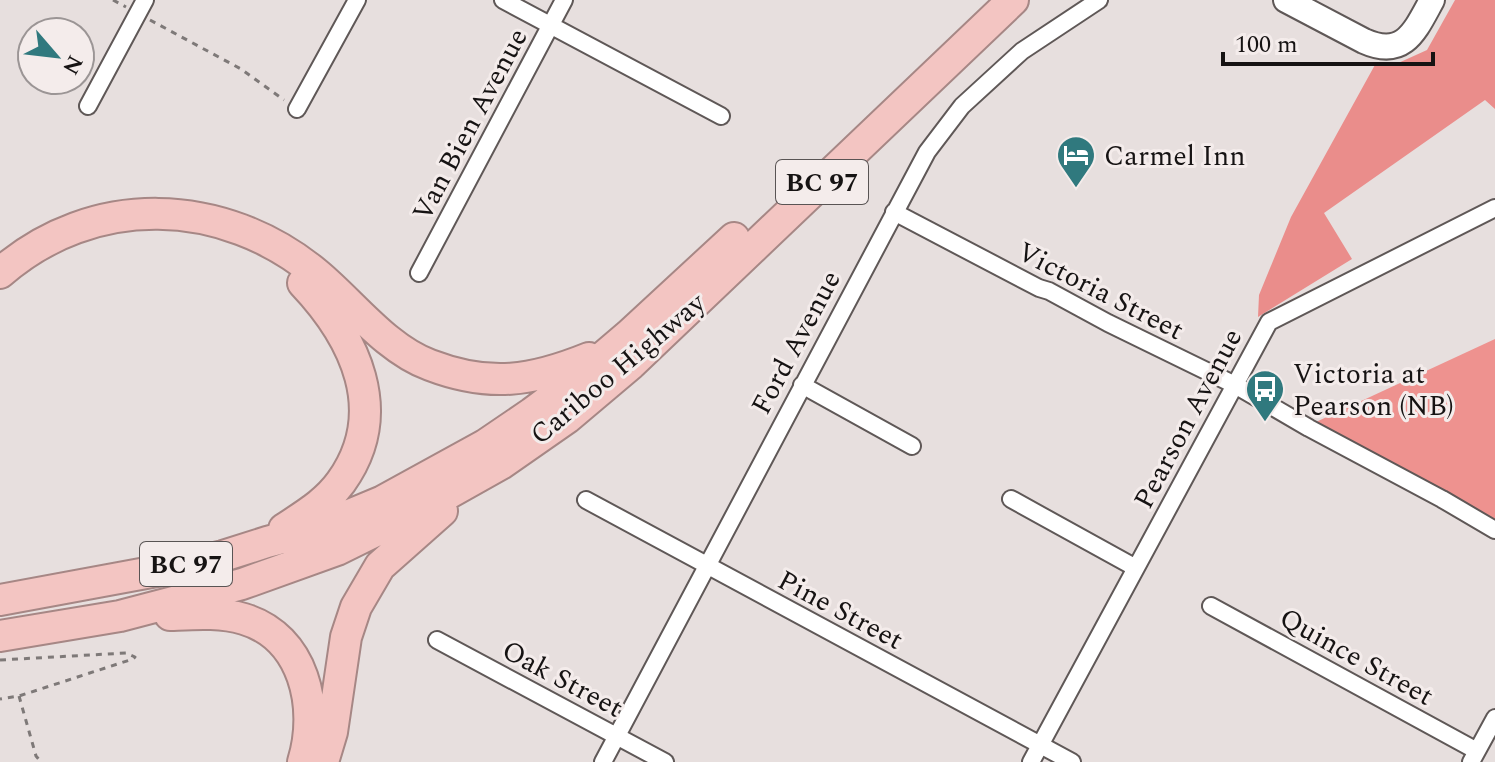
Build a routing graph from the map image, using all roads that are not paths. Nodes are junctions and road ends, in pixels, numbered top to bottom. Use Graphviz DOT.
graph roads {
  1 [pos="357,0"];
  2 [pos="503,0"];
  3 [pos="564,0"];
  4 [pos="986,0"];
  5 [pos="1013,0"];
  6 [pos="1099,0"];
  7 [pos="1286,0"];
  8 [pos="1432,0"];
  9 [pos="142,7"];
  10 [pos="551,26"];
  11 [pos="88,106"];
  12 [pos="297,109"];
  13 [pos="721,116"];
  14 [pos="1495,208"];
  15 [pos="894,212"];
  16 [pos="0,273"];
  17 [pos="419,273"];
  18 [pos="0,288"];
  19 [pos="629,335"];
  20 [pos="802,385"];
  21 [pos="1235,385"];
  22 [pos="912,446"];
  23 [pos="501,464"];
  24 [pos="1011,499"];
  25 [pos="586,500"];
  26 [pos="1495,530"];
  27 [pos="267,542"];
  28 [pos="706,566"];
  29 [pos="1136,568"];
  30 [pos="0,600"];
  31 [pos="1211,606"];
  32 [pos="120,616"];
  33 [pos="437,640"];
  34 [pos="2,652"];
  35 [pos="1495,718"];
  36 [pos="616,736"];
  37 [pos="1040,745"];
  38 [pos="1474,756"];
  39 [pos="303,762"];
  40 [pos="323,762"];
  41 [pos="603,762"];
  42 [pos="665,762"];
  43 [pos="1031,762"];
  44 [pos="1072,762"];
  1 -- 12 [label="street"];
  2 -- 10 [label="street"];
  3 -- 10 [label="street, Van Bien Avenue"];
  4 -- 19 [label="highway, Cariboo Highway / BC 97"];
  5 -- 23 [label="highway, Cariboo Highway / BC 97"];
  6 -- 15 [label="street, Ford Avenue"];
  7 -- 8 [label="street"];
  9 -- 11 [label="street"];
  10 -- 13 [label="street"];
  10 -- 17 [label="street, Van Bien Avenue"];
  14 -- 21 [label="street, Pearson Avenue"];
  15 -- 20 [label="street, Ford Avenue"];
  15 -- 21 [label="street, Victoria Street"];
  16 -- 19 [label="highway"];
  18 -- 27 [label="highway"];
  19 -- 27 [label="highway, Cariboo Highway / BC 97"];
  20 -- 22 [label="street"];
  20 -- 28 [label="street, Ford Avenue"];
  21 -- 26 [label="street, Victoria Street"];
  21 -- 29 [label="street, Pearson Avenue"];
  23 -- 32 [label="highway, Cariboo Highway / BC 97"];
  23 -- 40 [label="highway"];
  24 -- 29 [label="street"];
  25 -- 28 [label="street, Pine Street"];
  27 -- 30 [label="highway, Cariboo Highway / BC 97"];
  28 -- 36 [label="street, Ford Avenue"];
  28 -- 37 [label="street, Pine Street"];
  29 -- 37 [label="street, Pearson Avenue"];
  31 -- 38 [label="street, Quince Street"];
  32 -- 34 [label="highway, Cariboo Highway / BC 97"];
  32 -- 39 [label="highway"];
  33 -- 36 [label="street, Oak Street"];
  35 -- 38 [label="street"];
  36 -- 41 [label="street, Ford Avenue"];
  36 -- 42 [label="street, Oak Street"];
  37 -- 43 [label="street, Pearson Avenue"];
  37 -- 44 [label="street, Pine Street"];
}
